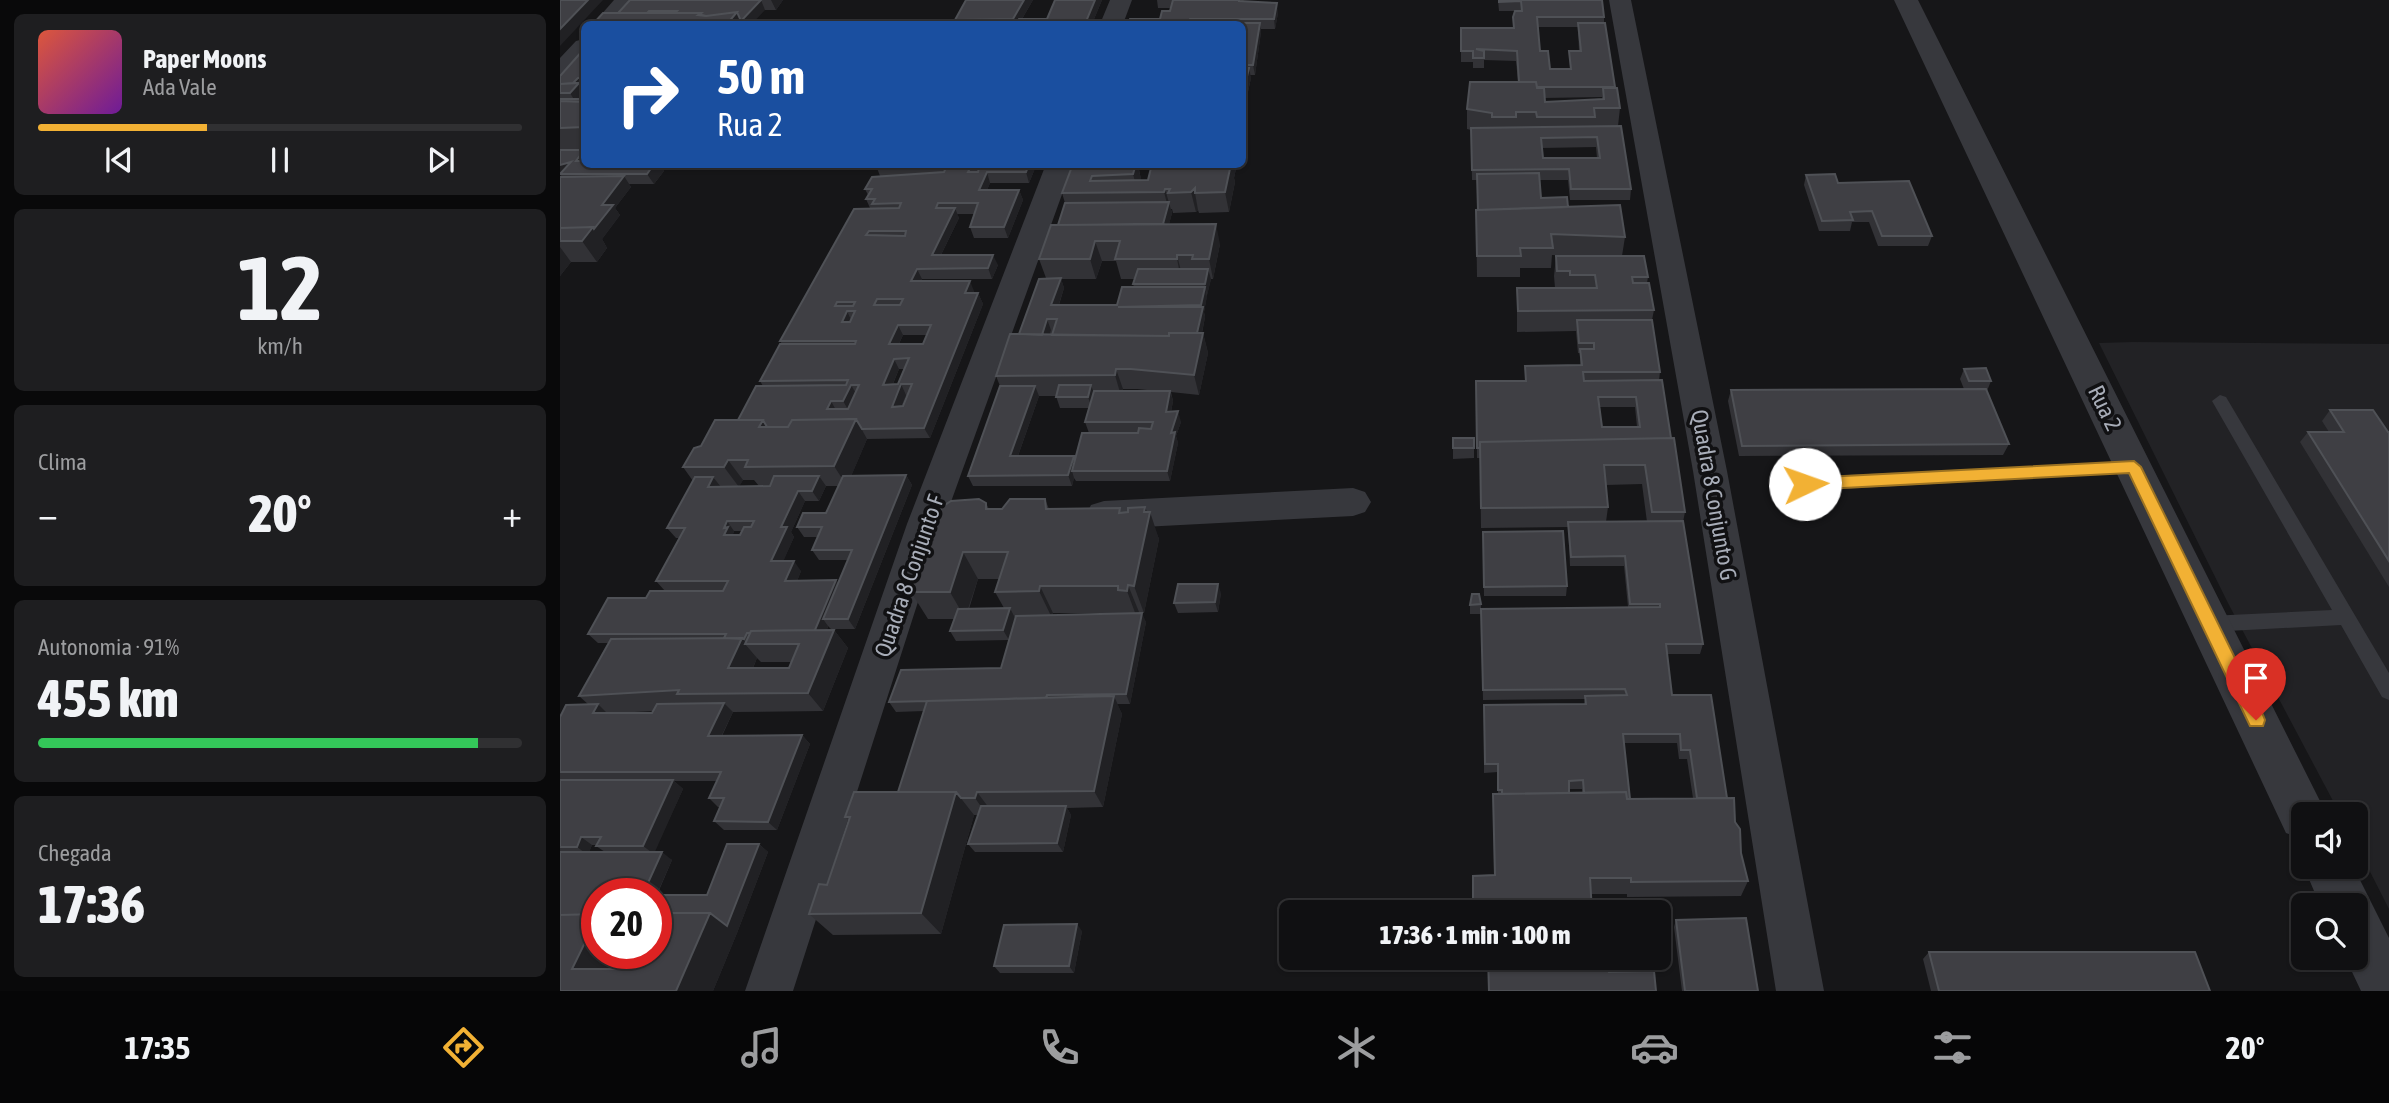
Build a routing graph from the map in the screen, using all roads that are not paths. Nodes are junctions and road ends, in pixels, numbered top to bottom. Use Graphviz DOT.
graph roads {
  1 [pos="626,0"];
  2 [pos="1121,0"];
  3 [pos="1620,0"];
  4 [pos="1906,0"];
  5 [pos="607,21"];
  6 [pos="1113,21"];
  7 [pos="581,49"];
  8 [pos="560,72"];
  9 [pos="1058,168"];
  10 [pos="2220,401"];
  11 [pos="2134,467"];
  12 [pos="1805,484"];
  13 [pos="1353,502"];
  14 [pos="1077,516"];
  15 [pos="967,522"];
  16 [pos="925,524"];
  17 [pos="2345,617"];
  18 [pos="2209,624"];
  19 [pos="2389,691"];
  20 [pos="2296,802"];
  21 [pos="2368,950"];
  22 [pos="769,991"];
  23 [pos="1800,991"];
  24 [pos="2388,991"];
  1 -- 5 [label="street"];
  2 -- 6 [label="street"];
  3 -- 23 [label="street, Quadra 8 Conjunto G"];
  4 -- 11 [label="street, Rua 2"];
  7 -- 8 [label="street"];
  9 -- 16 [label="street, Quadra 8 Conjunto F"];
  10 -- 17 [label="lane"];
  11 -- 12 [label="lane"];
  11 -- 18 [label="street, Rua 2"];
  13 -- 14 [label="street"];
  15 -- 16 [label="street"];
  16 -- 22 [label="street, Quadra 8 Conjunto F"];
  17 -- 18 [label="lane"];
  17 -- 19 [label="lane"];
  18 -- 20 [label="street, Rua 2"];
  21 -- 24 [label="street"];
}
